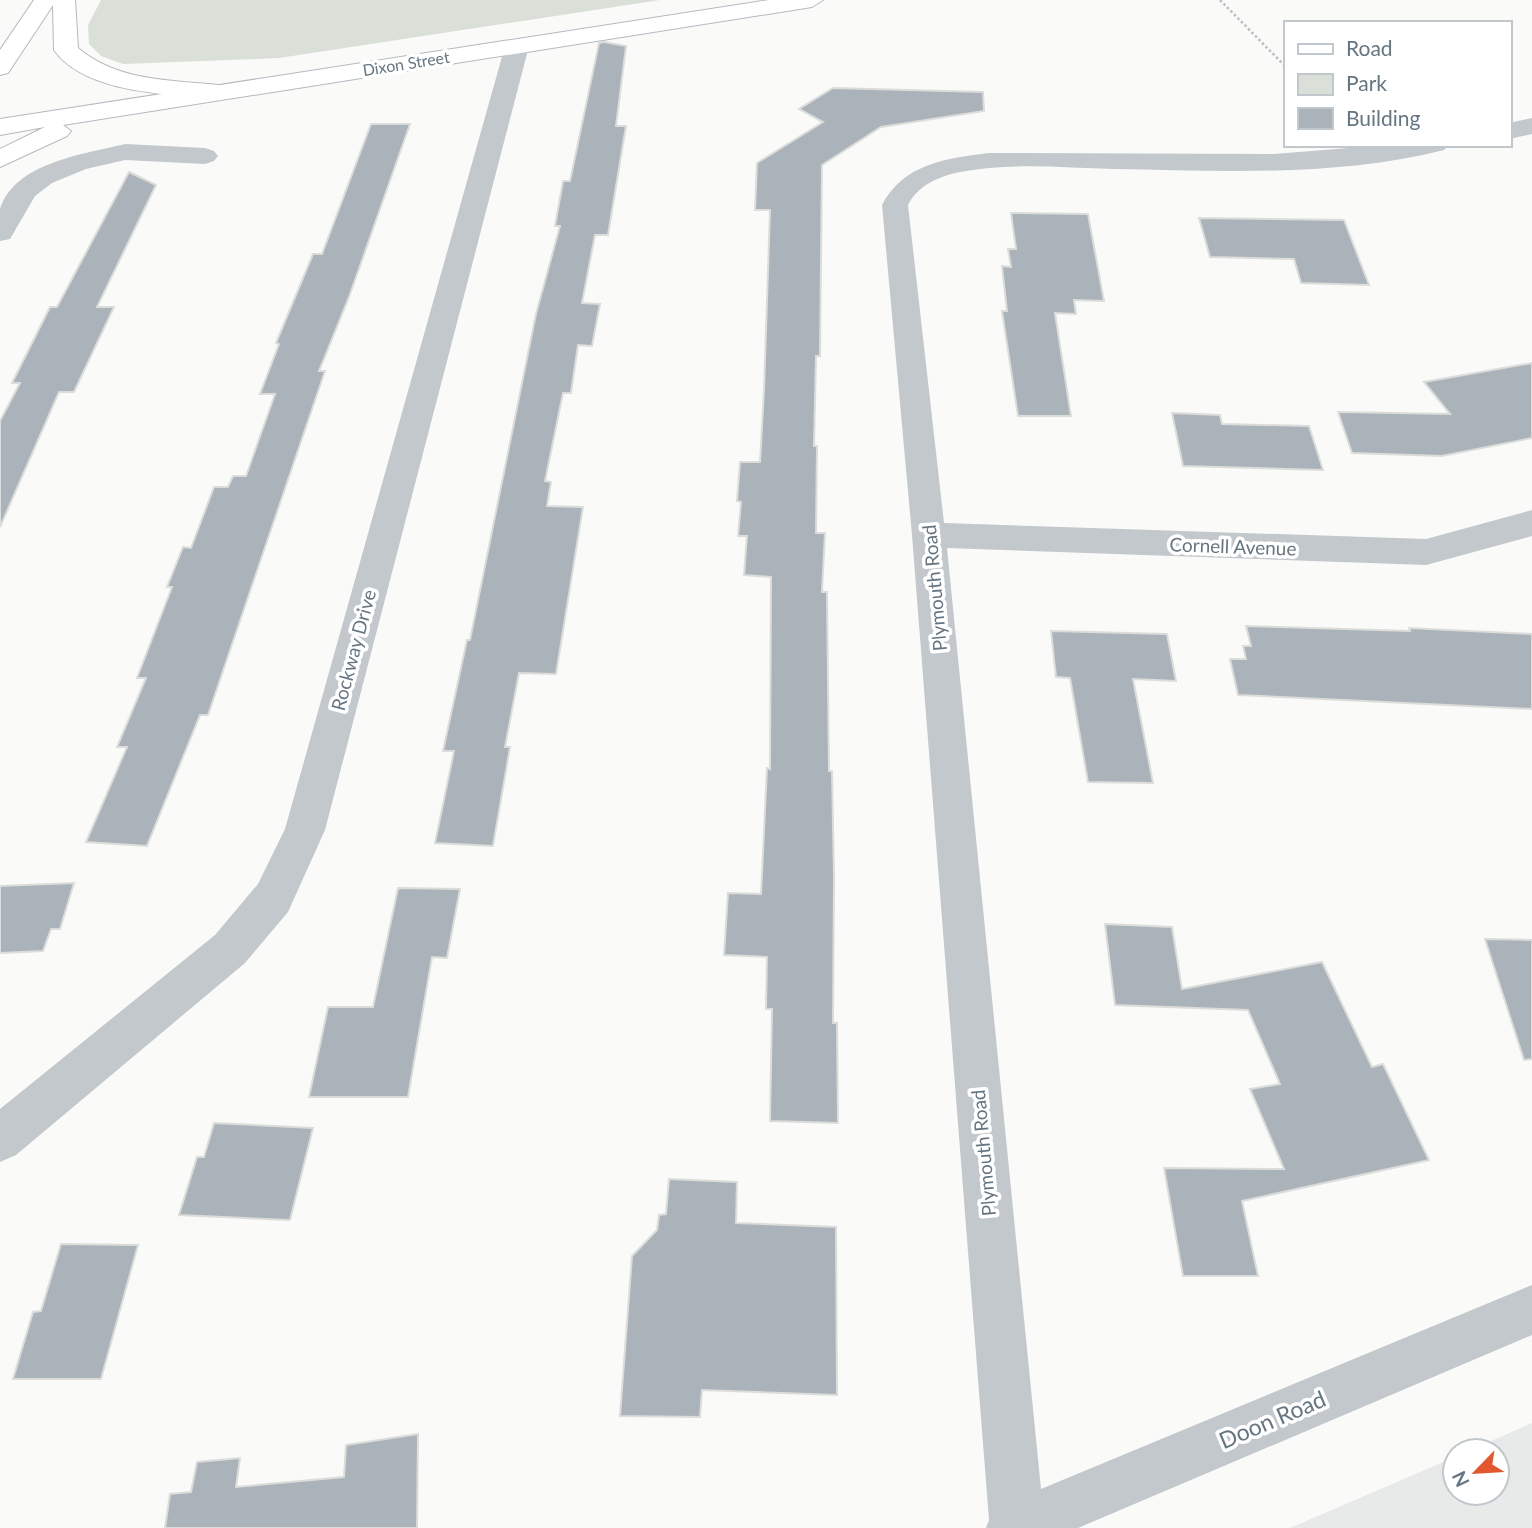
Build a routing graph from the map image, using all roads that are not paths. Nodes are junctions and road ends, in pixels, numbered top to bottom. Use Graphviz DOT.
graph roads {
  1 [pos="45,0"];
  2 [pos="64,0"];
  3 [pos="812,0"];
  4 [pos="517,46"];
  5 [pos="0,68"];
  6 [pos="218,92"];
  7 [pos="144,104"];
  8 [pos="1532,126"];
  9 [pos="0,127"];
  10 [pos="1511,131"];
  11 [pos="1424,147"];
  12 [pos="205,156"];
  13 [pos="0,159"];
  14 [pos="0,233"];
  15 [pos="1532,523"];
  16 [pos="929,536"];
  17 [pos="0,1139"];
  18 [pos="1532,1310"];
  19 [pos="1015,1527"];
  1 -- 5 [label="main road"];
  2 -- 6 [label="main road"];
  3 -- 4 [label="main road, Dixon Street"];
  4 -- 6 [label="main road, Dixon Street"];
  4 -- 17 [label="street, Rockway Drive"];
  6 -- 7 [label="main road, Dixon Street"];
  7 -- 9 [label="main road, Dixon Street"];
  7 -- 13 [label="main road"];
  8 -- 10 [label="street"];
  11 -- 16 [label="street, Plymouth Road"];
  12 -- 14 [label="street"];
  15 -- 16 [label="street, Cornell Avenue"];
  16 -- 19 [label="street, Plymouth Road"];
  18 -- 19 [label="street, Doon Road"];
}
